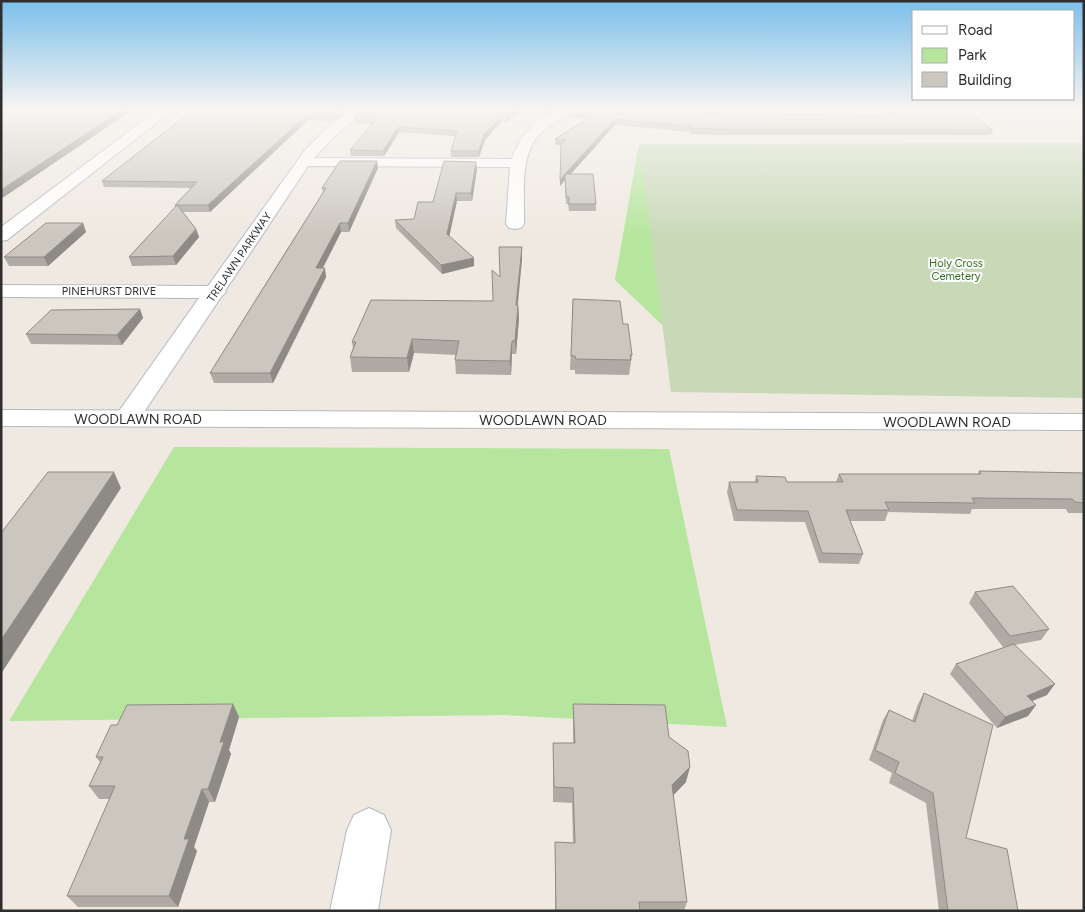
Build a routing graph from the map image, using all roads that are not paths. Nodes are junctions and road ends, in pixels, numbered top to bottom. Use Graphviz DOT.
graph roads {
  1 [pos="113,152"];
  2 [pos="312,152"];
  3 [pos="521,152"];
  4 [pos="304,162"];
  5 [pos="518,163"];
  6 [pos="515,224"];
  7 [pos="1,236"];
  8 [pos="1,291"];
  9 [pos="216,292"];
  10 [pos="1,418"];
  11 [pos="127,418"];
  12 [pos="1084,422"];
  13 [pos="369,830"];
  14 [pos="354,911"];
  1 -- 7 [label="street"];
  2 -- 4 [label="street, TRELAWN PARKWAY"];
  3 -- 5 [label="street"];
  4 -- 5 [label="street"];
  4 -- 9 [label="street, TRELAWN PARKWAY"];
  5 -- 6 [label="street"];
  8 -- 9 [label="street, PINEHURST DRIVE"];
  9 -- 11 [label="street, TRELAWN PARKWAY"];
  10 -- 11 [label="street, WOODLAWN ROAD"];
  11 -- 12 [label="street, WOODLAWN ROAD"];
  13 -- 14 [label="street"];
}
